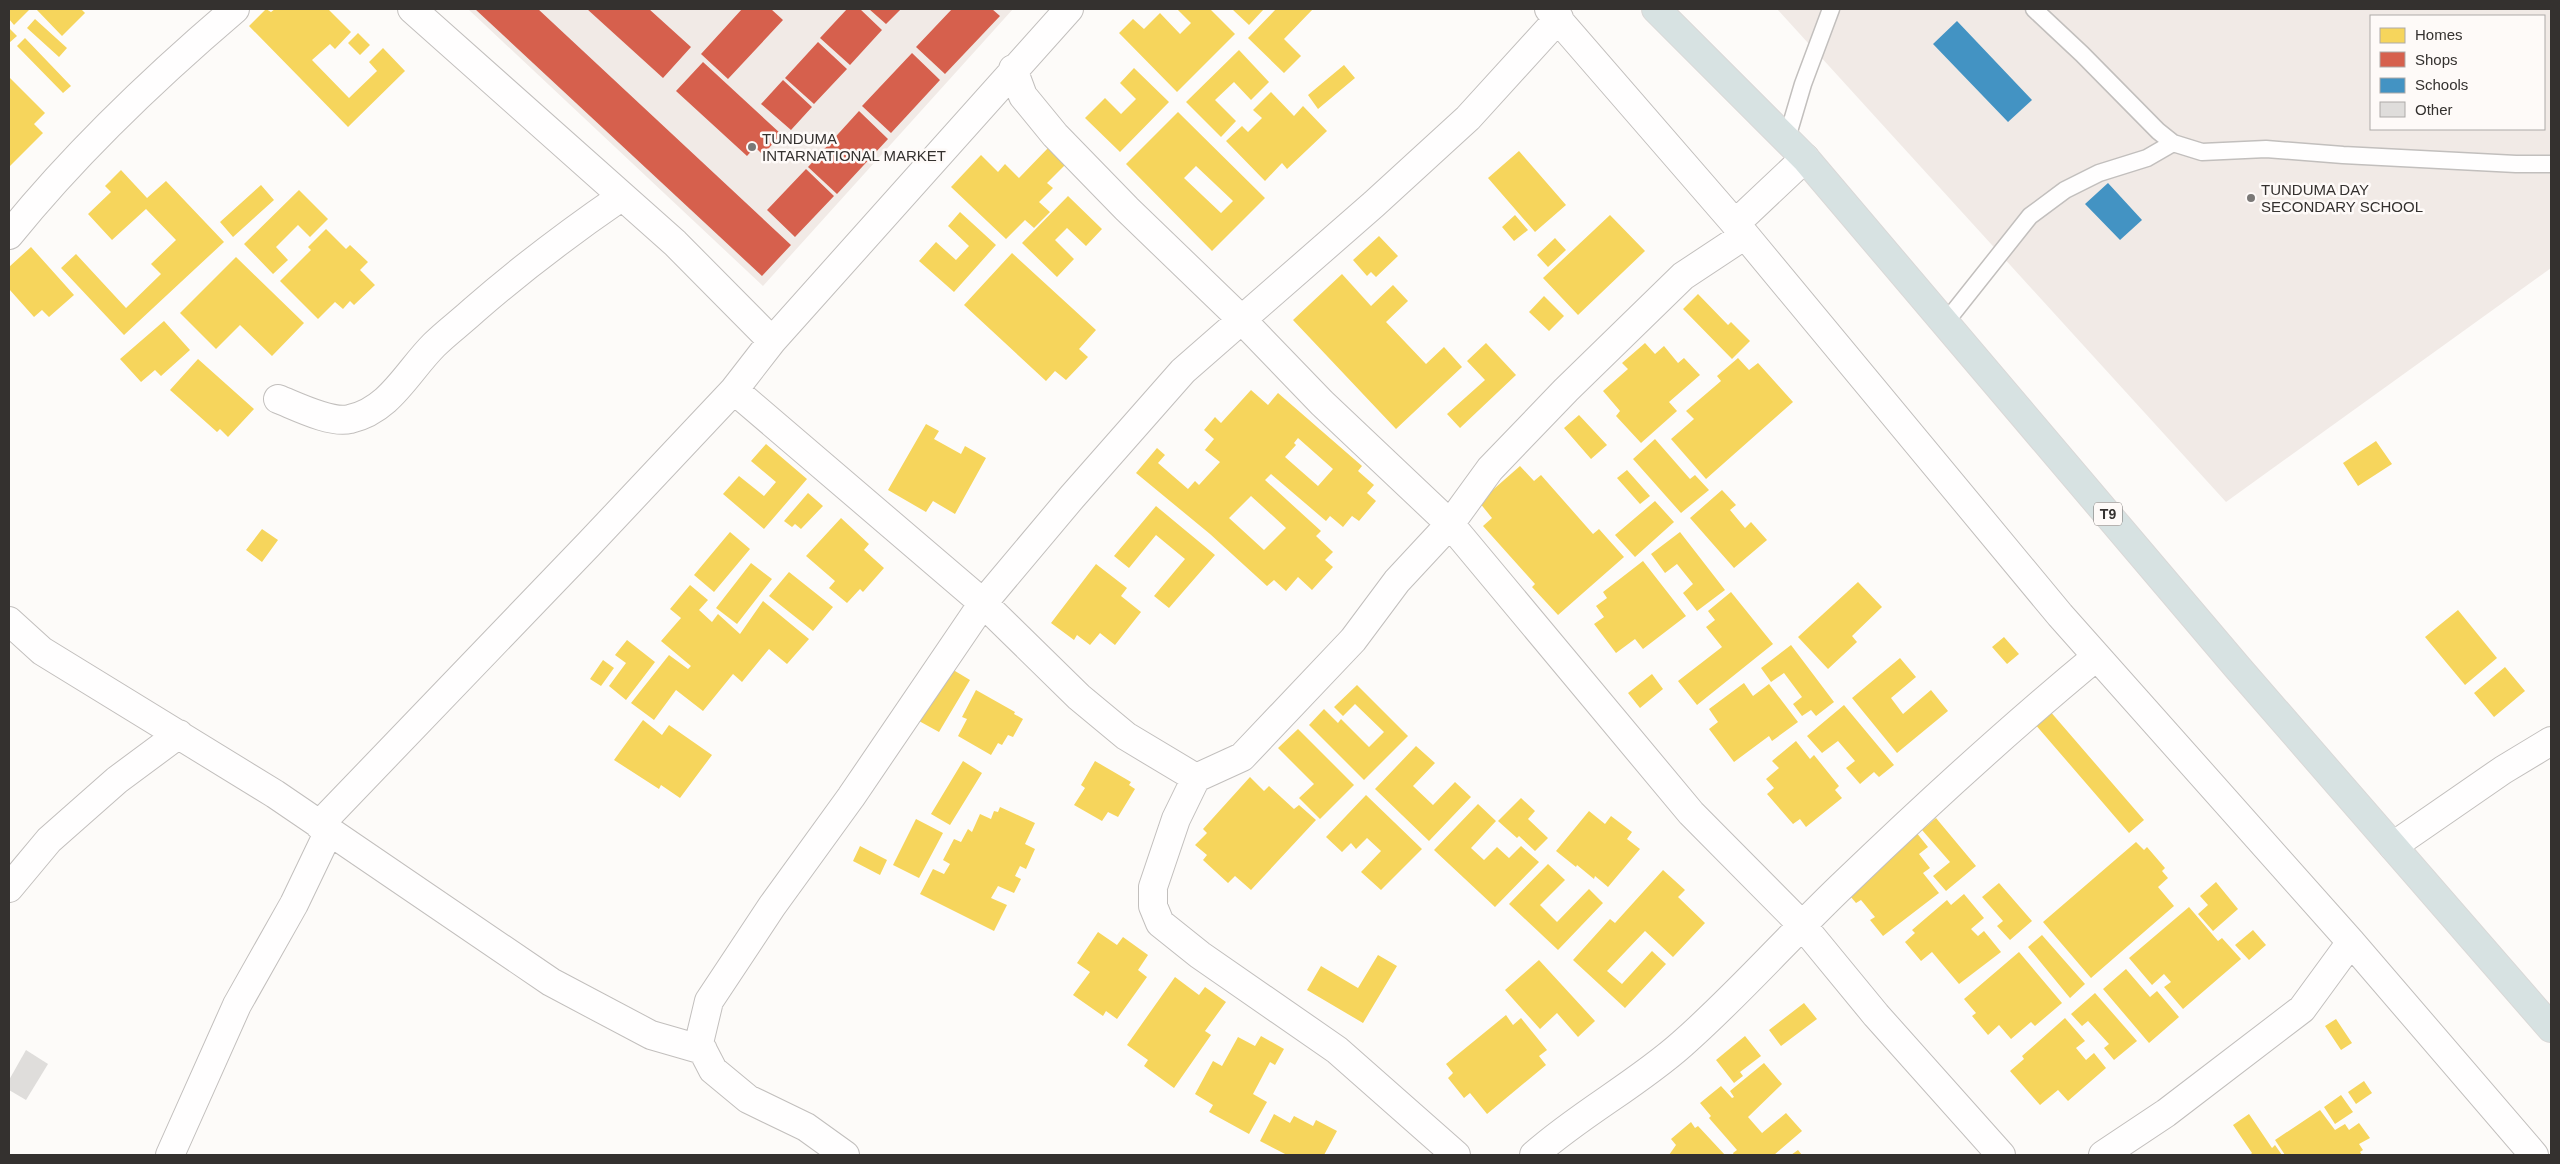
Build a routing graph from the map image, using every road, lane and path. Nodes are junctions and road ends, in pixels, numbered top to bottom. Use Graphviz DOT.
graph roads {
  1 [pos="235,9"];
  2 [pos="412,9"];
  3 [pos="1068,9"];
  4 [pos="1656,9"];
  5 [pos="1831,9"];
  6 [pos="2034,9"];
  7 [pos="1554,13"];
  8 [pos="1013,69"];
  9 [pos="1787,138"];
  10 [pos="2173,143"];
  11 [pos="1805,158"];
  12 [pos="2551,164"];
  13 [pos="621,197"];
  14 [pos="1740,229"];
  15 [pos="9,235"];
  16 [pos="1241,319"];
  17 [pos="1945,323"];
  18 [pos="772,341"];
  19 [pos="734,390"];
  20 [pos="278,399"];
  21 [pos="1450,524"];
  22 [pos="983,603"];
  23 [pos="9,621"];
  24 [pos="2096,657"];
  25 [pos="179,734"];
  26 [pos="2551,741"];
  27 [pos="1196,778"];
  28 [pos="324,828"];
  29 [pos="2393,846"];
  30 [pos="9,888"];
  31 [pos="1802,925"];
  32 [pos="2351,942"];
  33 [pos="2551,1028"];
  34 [pos="703,1050"];
  35 [pos="170,1155"];
  36 [pos="845,1155"];
  37 [pos="1456,1155"];
  38 [pos="1534,1155"];
  39 [pos="2001,1155"];
  40 [pos="2103,1155"];
  41 [pos="2534,1155"];
  1 -- 15 [label="street"];
  2 -- 13 [label="street"];
  3 -- 8 [label="street"];
  4 -- 9 [label="highway, T9"];
  5 -- 9 [label="lane"];
  6 -- 10 [label="lane"];
  7 -- 14 [label="street"];
  7 -- 16 [label="street"];
  8 -- 16 [label="street"];
  8 -- 18 [label="street"];
  9 -- 11 [label="highway, T9"];
  10 -- 12 [label="lane"];
  10 -- 17 [label="lane"];
  11 -- 14 [label="street"];
  11 -- 17 [label="highway, T9"];
  13 -- 18 [label="street"];
  13 -- 20 [label="street"];
  14 -- 21 [label="street"];
  14 -- 24 [label="street"];
  16 -- 21 [label="street"];
  16 -- 22 [label="street"];
  17 -- 29 [label="highway, T9"];
  18 -- 19 [label="street"];
  19 -- 22 [label="street"];
  19 -- 28 [label="street"];
  21 -- 27 [label="street"];
  21 -- 31 [label="street"];
  22 -- 27 [label="street"];
  22 -- 34 [label="street"];
  23 -- 25 [label="street"];
  24 -- 31 [label="street"];
  24 -- 32 [label="street"];
  25 -- 28 [label="street"];
  25 -- 30 [label="street"];
  26 -- 29 [label="street"];
  27 -- 37 [label="street"];
  28 -- 34 [label="street"];
  28 -- 35 [label="street"];
  29 -- 33 [label="highway, T9"];
  31 -- 38 [label="street"];
  31 -- 39 [label="street"];
  32 -- 40 [label="street"];
  32 -- 41 [label="street"];
  34 -- 36 [label="street"];
}
